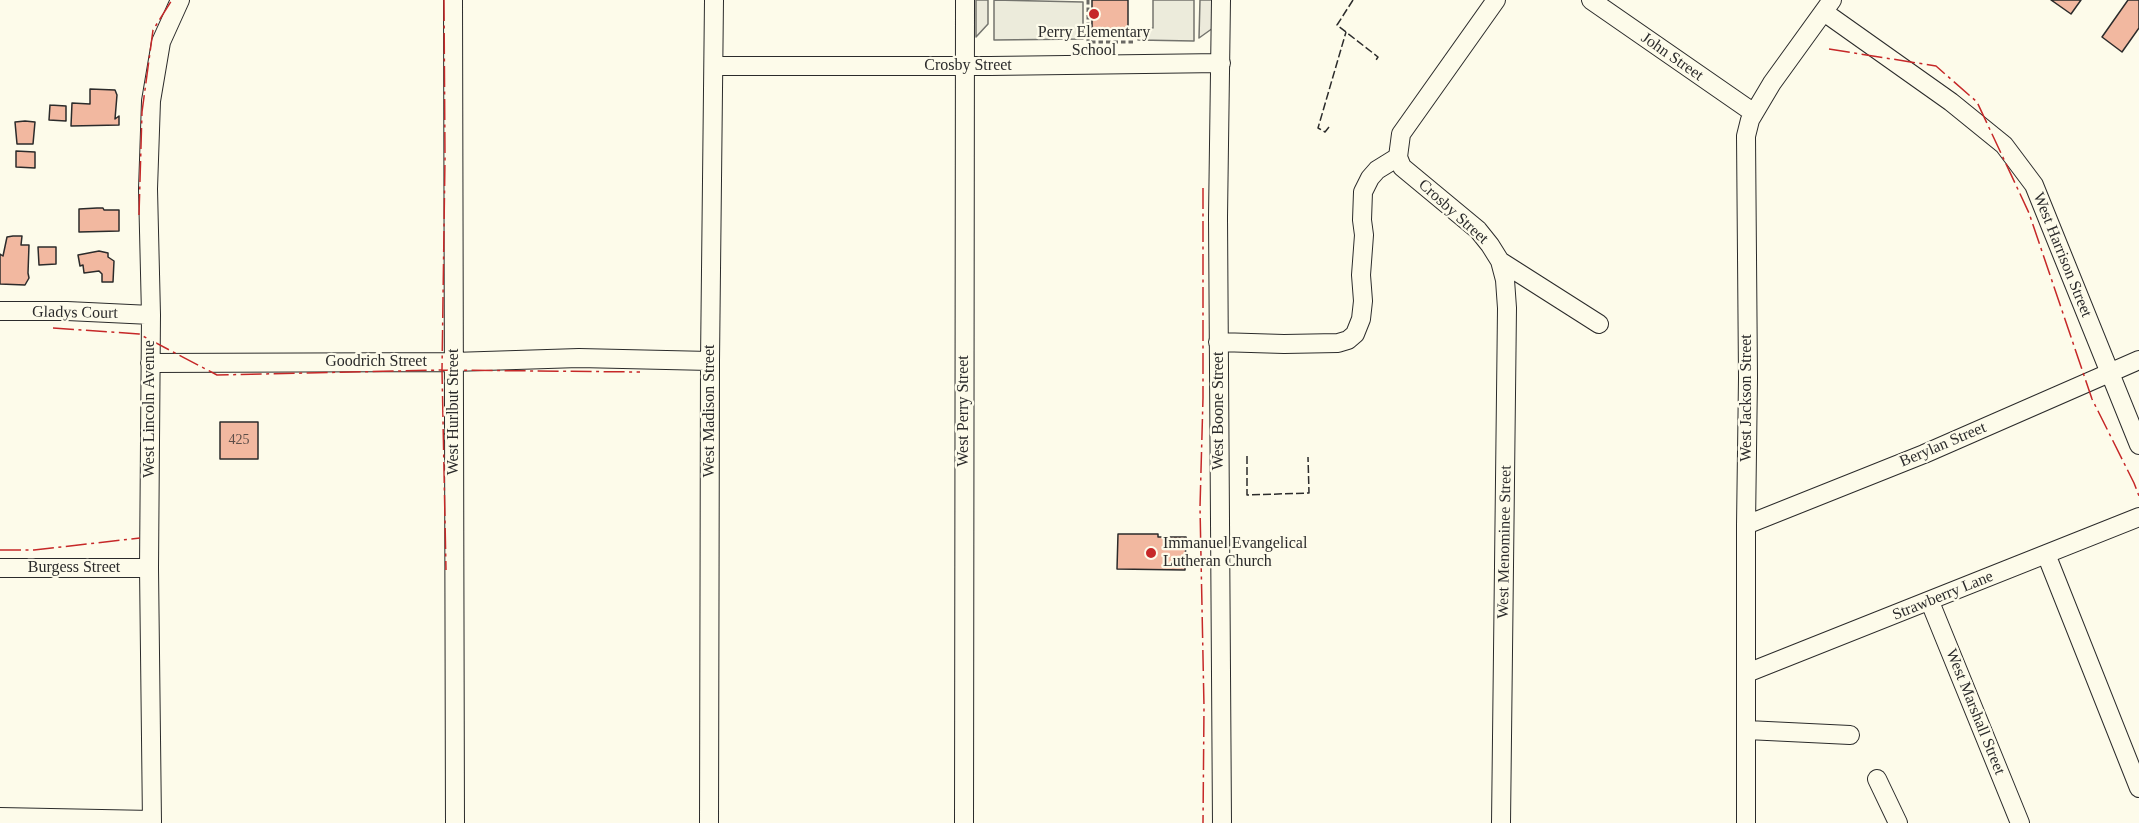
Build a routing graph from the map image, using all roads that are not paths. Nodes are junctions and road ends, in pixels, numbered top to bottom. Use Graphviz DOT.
graph roads {
  1 [pos="180,0"];
  2 [pos="453,0"];
  3 [pos="714,0"];
  4 [pos="965,0"];
  5 [pos="1221,0"];
  6 [pos="1496,0"];
  7 [pos="1591,0"];
  8 [pos="1828,6"];
  9 [pos="1221,63"];
  10 [pos="965,65"];
  11 [pos="714,66"];
  12 [pos="1754,113"];
  13 [pos="1398,157"];
  14 [pos="1500,261"];
  15 [pos="0,312"];
  16 [pos="151,315"];
  17 [pos="1599,324"];
  18 [pos="1218,342"];
  19 [pos="2139,360"];
  20 [pos="710,361"];
  21 [pos="453,362"];
  22 [pos="150,363"];
  23 [pos="2110,372"];
  24 [pos="2139,445"];
  25 [pos="2139,517"];
  26 [pos="1746,525"];
  27 [pos="2046,555"];
  28 [pos="0,568"];
  29 [pos="149,568"];
  30 [pos="1930,602"];
  31 [pos="1747,673"];
  32 [pos="1747,730"];
  33 [pos="1850,735"];
  34 [pos="1877,779"];
  35 [pos="2139,788"];
  36 [pos="0,817"];
  37 [pos="152,822"];
  38 [pos="455,823"];
  39 [pos="709,823"];
  40 [pos="964,823"];
  41 [pos="1222,823"];
  42 [pos="1501,823"];
  43 [pos="1746,823"];
  44 [pos="1898,823"];
  45 [pos="2020,823"];
  1 -- 16 [label="street, West Lincoln Avenue"];
  2 -- 21 [label="street, West Hurlbut Street"];
  3 -- 11 [label="street, West Madison Street"];
  4 -- 10 [label="street, West Perry Street"];
  5 -- 9 [label="street, West Boone Street"];
  6 -- 13 [label="street"];
  7 -- 12 [label="street, John Street"];
  8 -- 12 [label="street, West Jackson Street"];
  8 -- 23 [label="street, West Harrison Street"];
  9 -- 10 [label="street, Crosby Street"];
  9 -- 18 [label="street, West Boone Street"];
  10 -- 11 [label="street, Crosby Street"];
  10 -- 40 [label="street, West Perry Street"];
  11 -- 20 [label="street, West Madison Street"];
  12 -- 26 [label="street, West Jackson Street"];
  13 -- 14 [label="street, Crosby Street"];
  13 -- 18 [label="street"];
  14 -- 17 [label="street, Crosby Street"];
  14 -- 42 [label="street, West Menominee Street"];
  15 -- 16 [label="street, Gladys Court"];
  16 -- 22 [label="street, West Lincoln Avenue"];
  18 -- 41 [label="street, West Boone Street"];
  19 -- 23 [label="street, Berylan Street"];
  20 -- 21 [label="street, Goodrich Street"];
  20 -- 39 [label="street, West Madison Street"];
  21 -- 22 [label="street, Goodrich Street"];
  21 -- 38 [label="street, West Hurlbut Street"];
  22 -- 29 [label="street, West Lincoln Avenue"];
  23 -- 24 [label="street, West Harrison Street"];
  23 -- 26 [label="street, Berylan Street"];
  25 -- 27 [label="street, Strawberry Lane"];
  26 -- 31 [label="street, West Jackson Street"];
  27 -- 30 [label="street, Strawberry Lane"];
  27 -- 35 [label="street"];
  28 -- 29 [label="street, Burgess Street"];
  29 -- 37 [label="street, West Lincoln Avenue"];
  30 -- 31 [label="street, Strawberry Lane"];
  30 -- 45 [label="street, West Marshall Street"];
  31 -- 32 [label="street, West Jackson Street"];
  32 -- 33 [label="street"];
  32 -- 43 [label="street, West Jackson Street"];
  34 -- 44 [label="street"];
  36 -- 37 [label="street"];
}
